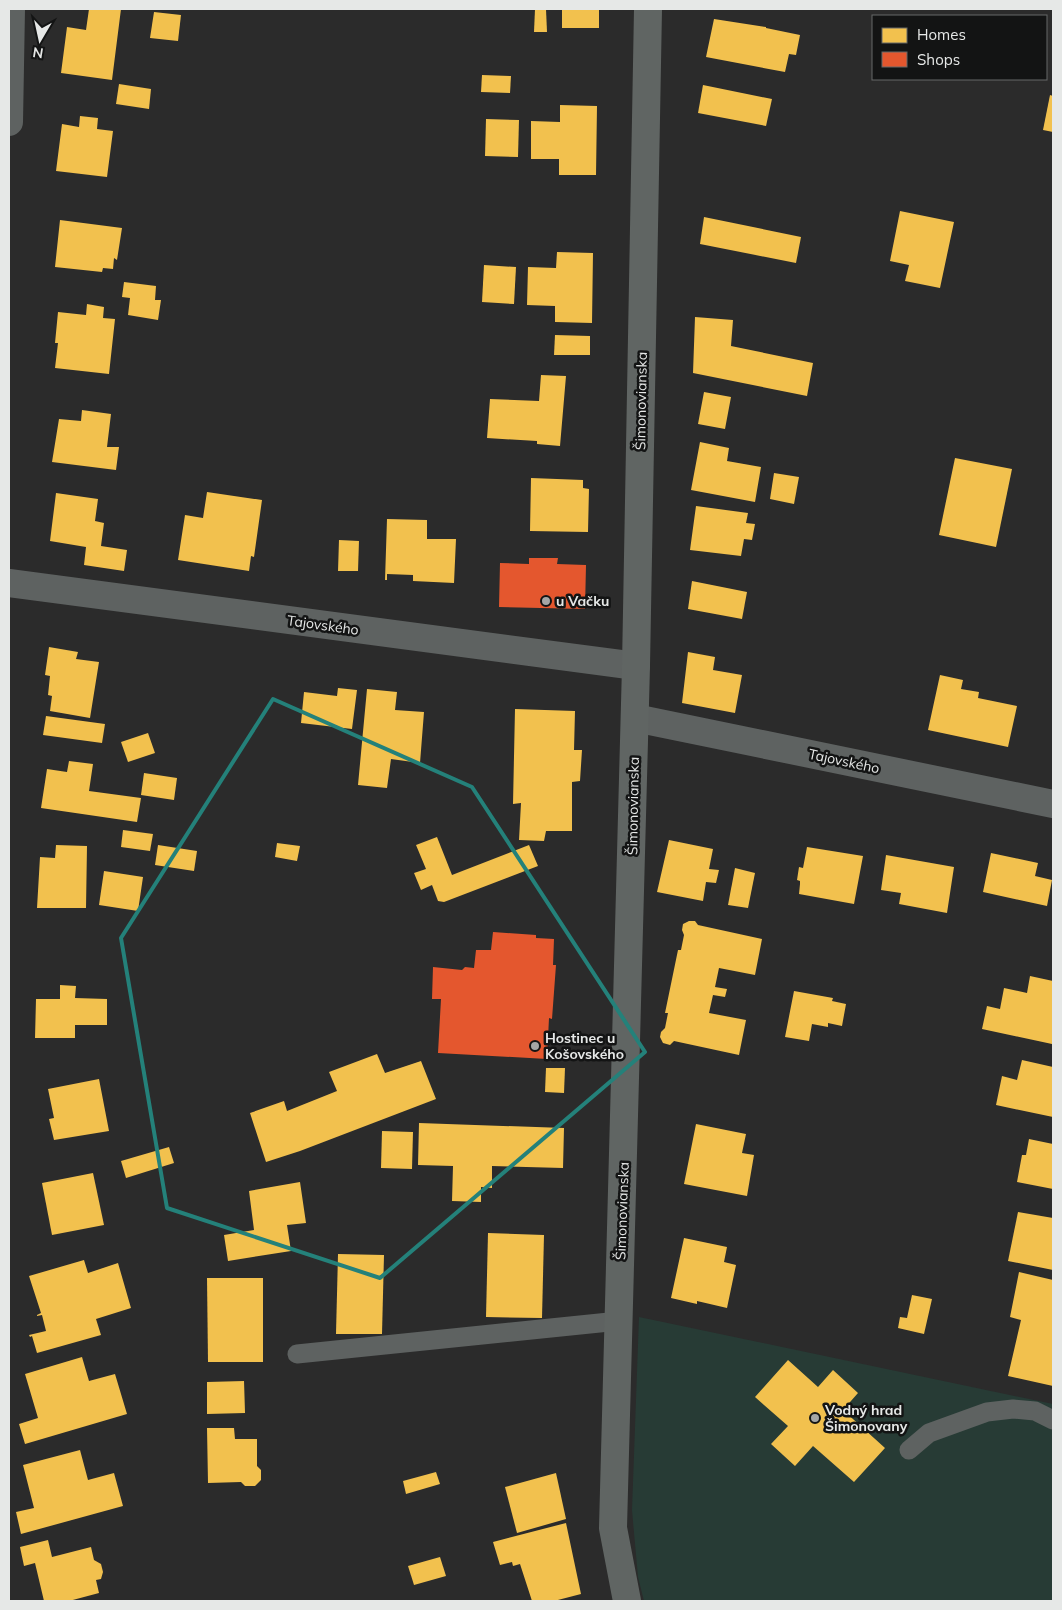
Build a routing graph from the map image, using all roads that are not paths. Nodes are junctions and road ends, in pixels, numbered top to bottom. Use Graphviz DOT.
graph roads {
  1 [pos="11,9"];
  2 [pos="648,9"];
  3 [pos="9,122"];
  4 [pos="9,583"];
  5 [pos="636,666"];
  6 [pos="635,718"];
  7 [pos="1053,804"];
  8 [pos="619,1321"];
  9 [pos="297,1354"];
  10 [pos="1053,1420"];
  11 [pos="909,1450"];
  12 [pos="627,1601"];
  1 -- 3 [label="street"];
  2 -- 5 [label="street, Šimonovianska"];
  4 -- 5 [label="street, Tajovského"];
  5 -- 6 [label="street, Šimonovianska"];
  6 -- 7 [label="street, Tajovského"];
  6 -- 8 [label="street, Šimonovianska"];
  8 -- 9 [label="lane"];
  8 -- 12 [label="street, Šimonovianska"];
  10 -- 11 [label="lane"];
}
